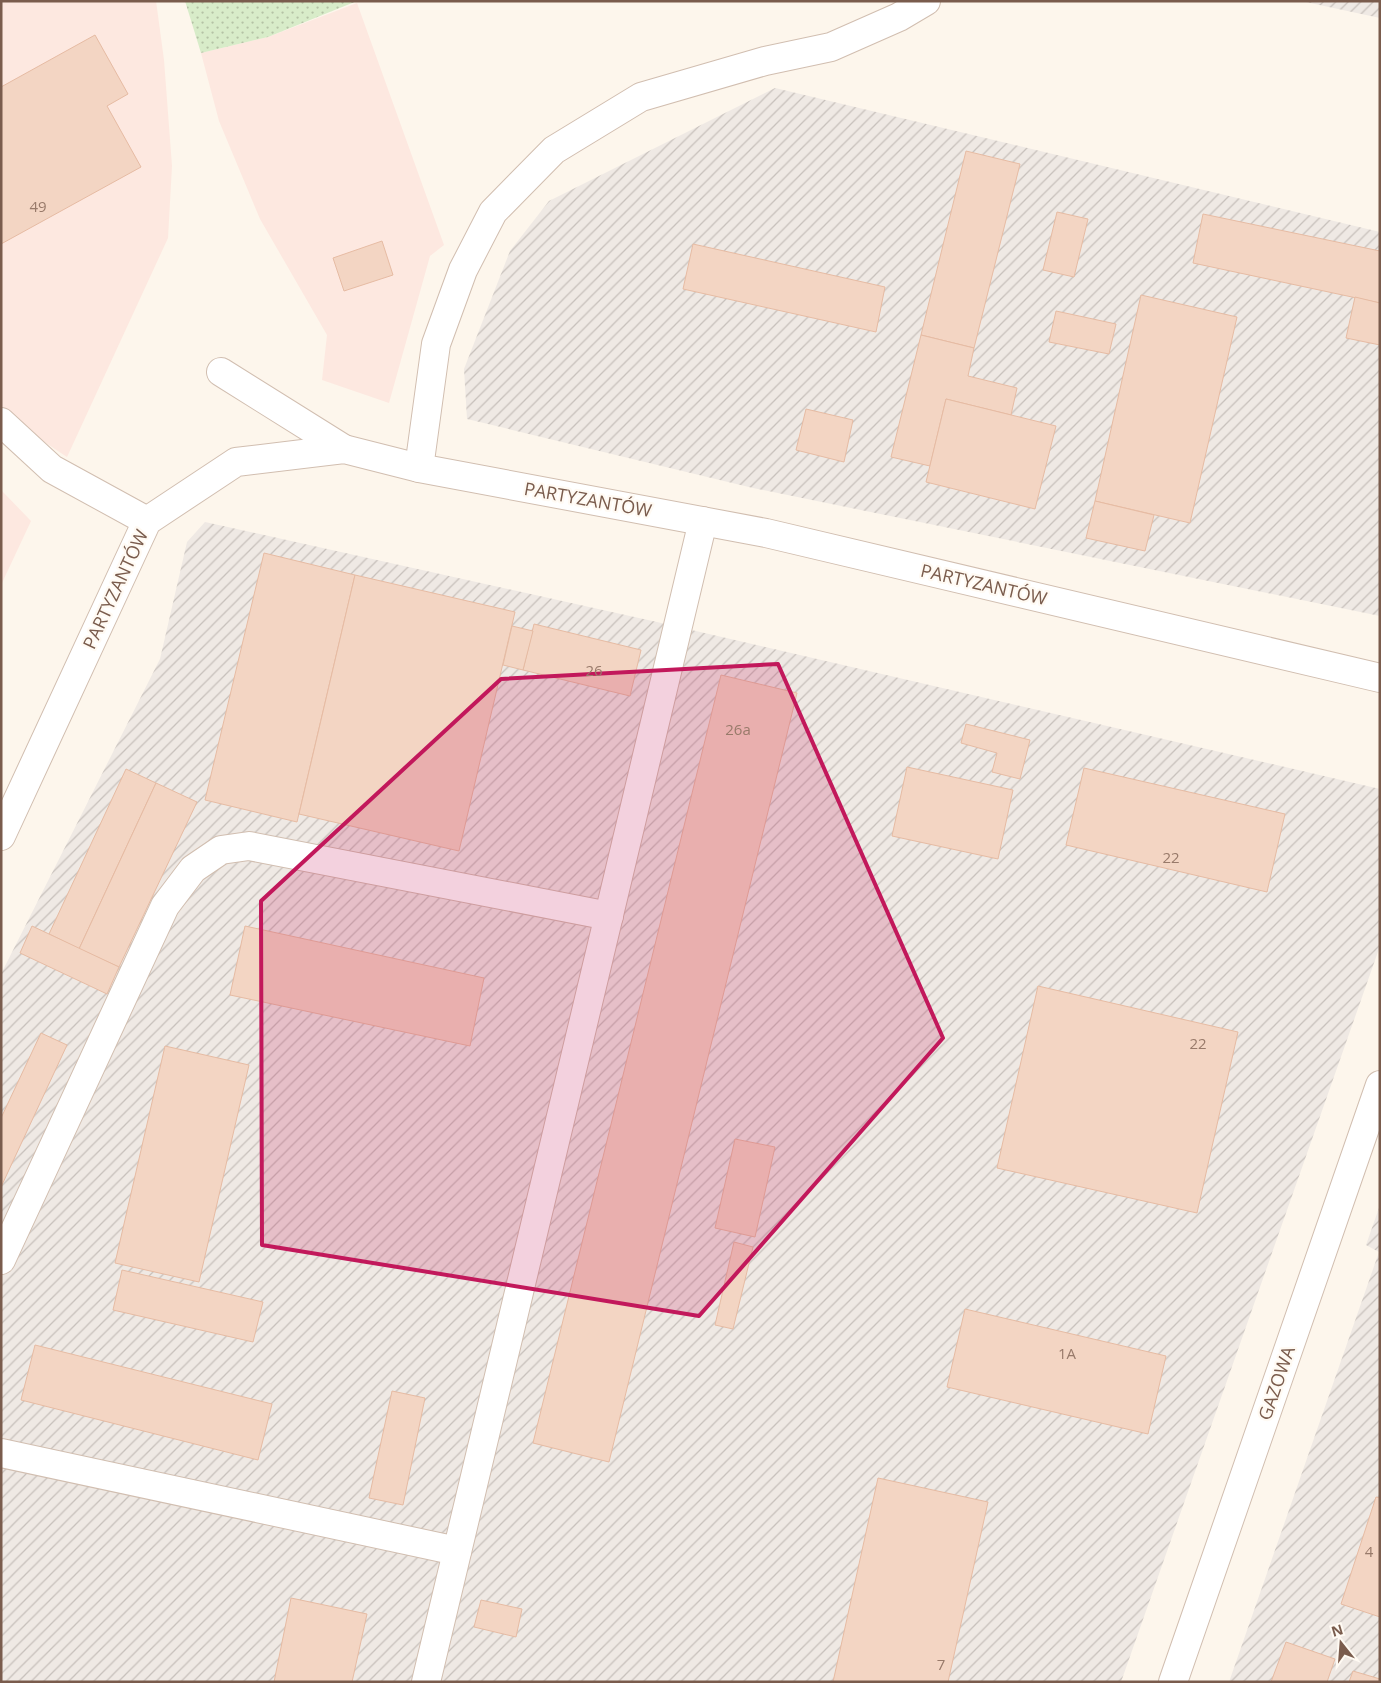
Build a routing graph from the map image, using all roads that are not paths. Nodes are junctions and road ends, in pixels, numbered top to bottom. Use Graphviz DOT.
graph roads {
  1 [pos="926,1"];
  2 [pos="222,372"];
  3 [pos="1,422"];
  4 [pos="344,449"];
  5 [pos="419,468"];
  6 [pos="146,520"];
  7 [pos="703,521"];
  8 [pos="1380,678"];
  9 [pos="1,836"];
  10 [pos="609,916"];
  11 [pos="1380,1085"];
  12 [pos="1,1260"];
  13 [pos="1,1453"];
  14 [pos="457,1551"];
  15 [pos="426,1682"];
  16 [pos="1173,1682"];
  1 -- 5 [label="street"];
  2 -- 4 [label="street"];
  3 -- 6 [label="street"];
  4 -- 5 [label="street, PARTYZANTÓW"];
  4 -- 6 [label="street, PARTYZANTÓW"];
  5 -- 7 [label="street, PARTYZANTÓW"];
  6 -- 9 [label="street, PARTYZANTÓW"];
  7 -- 8 [label="street, PARTYZANTÓW"];
  7 -- 10 [label="street"];
  10 -- 12 [label="street"];
  10 -- 14 [label="street"];
  11 -- 16 [label="street, GAZOWA"];
  13 -- 14 [label="street"];
  14 -- 15 [label="street"];
}
